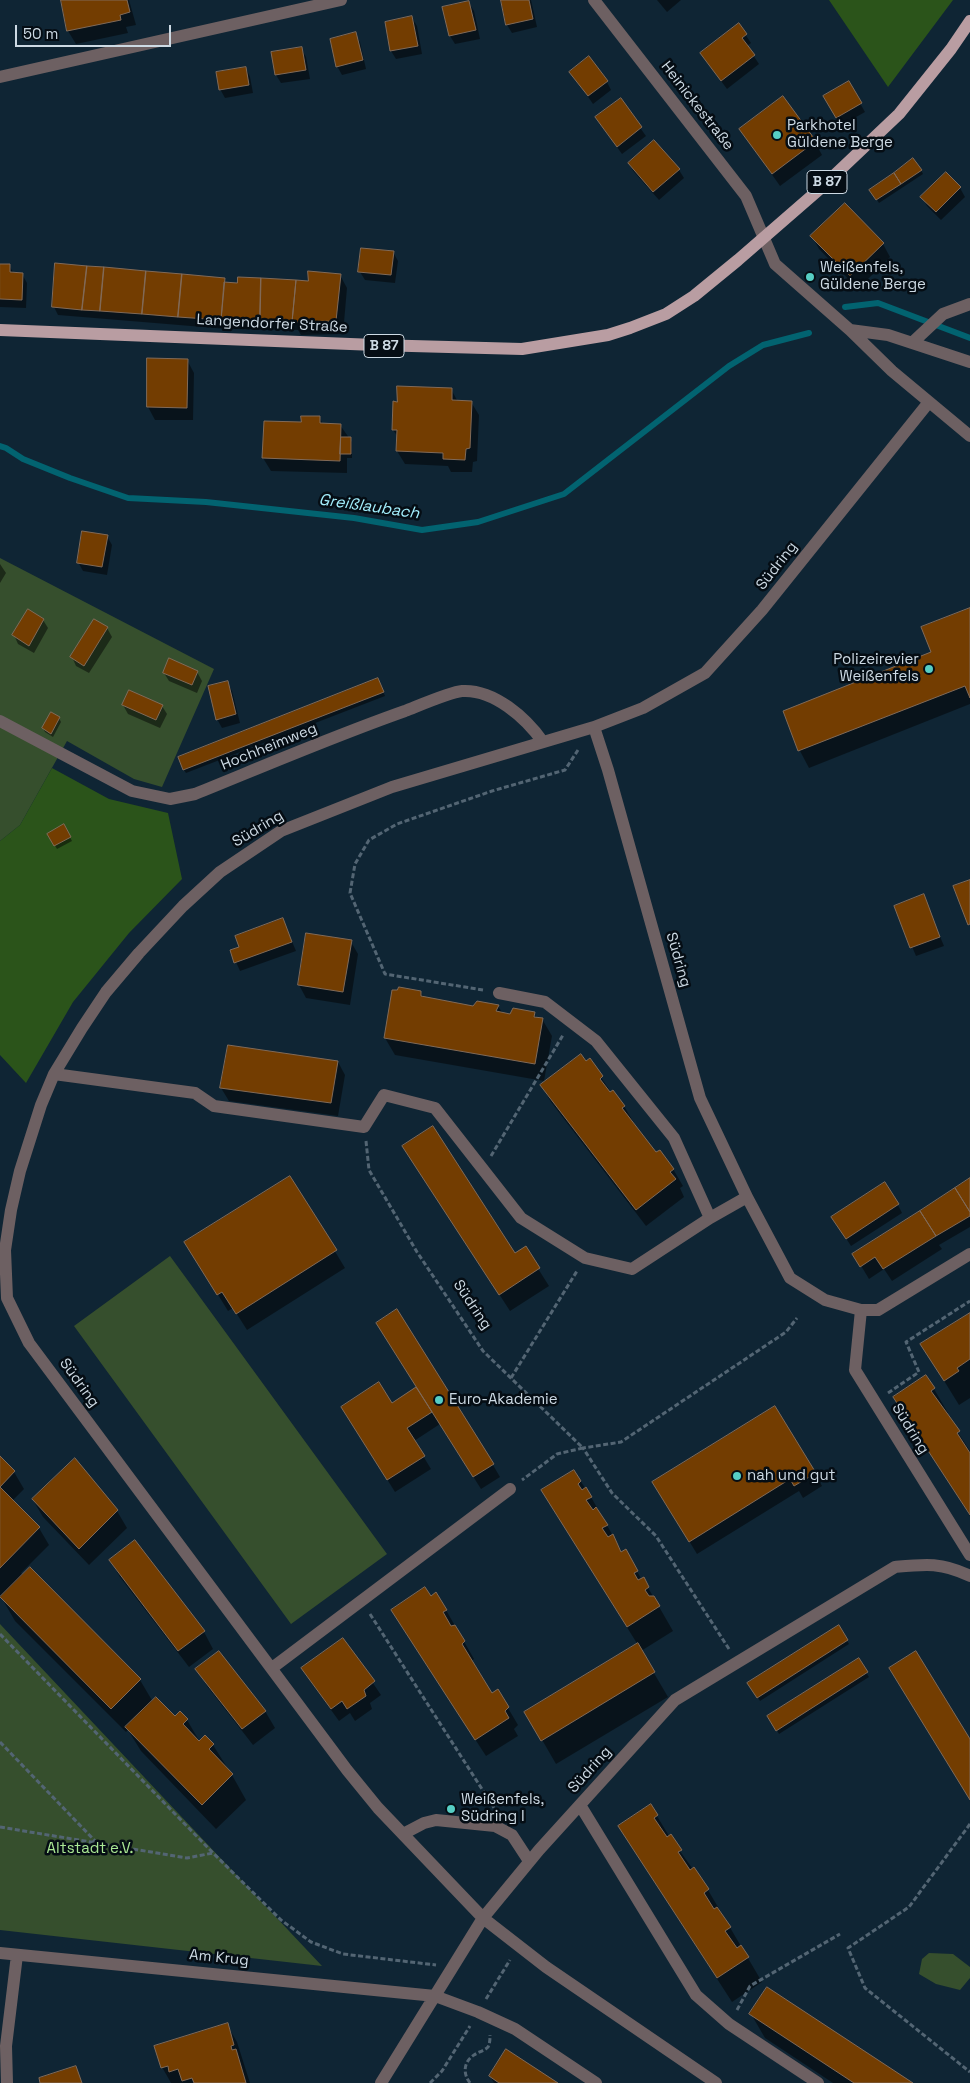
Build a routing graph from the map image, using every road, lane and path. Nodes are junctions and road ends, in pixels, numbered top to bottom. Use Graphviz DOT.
graph roads {
  1 [pos="341,0"];
  2 [pos="594,0"];
  3 [pos="970,20"];
  4 [pos="0,77"];
  5 [pos="763,238"];
  6 [pos="970,304"];
  7 [pos="0,330"];
  8 [pos="850,330"];
  9 [pos="912,343"];
  10 [pos="970,362"];
  11 [pos="929,402"];
  12 [pos="970,436"];
  13 [pos="0,721"];
  14 [pos="594,727"];
  15 [pos="543,742"];
  16 [pos="499,993"];
  17 [pos="571,1021"];
  18 [pos="54,1074"];
  19 [pos="364,1127"];
  20 [pos="483,1170"];
  21 [pos="747,1197"];
  22 [pos="710,1218"];
  23 [pos="970,1254"];
  24 [pos="585,1258"];
  25 [pos="970,1302"];
  26 [pos="861,1310"];
  27 [pos="797,1318"];
  28 [pos="511,1378"];
  29 [pos="875,1402"];
  30 [pos="582,1448"];
  31 [pos="510,1489"];
  32 [pos="970,1555"];
  33 [pos="970,1576"];
  34 [pos="361,1601"];
  35 [pos="0,1634"];
  36 [pos="738,1662"];
  37 [pos="272,1668"];
  38 [pos="0,1742"];
  39 [pos="580,1805"];
  40 [pos="970,1824"];
  41 [pos="0,1827"];
  42 [pos="404,1834"];
  43 [pos="512,1835"];
  44 [pos="98,1843"];
  45 [pos="213,1853"];
  46 [pos="529,1861"];
  47 [pos="483,1918"];
  48 [pos="840,1934"];
  49 [pos="0,1953"];
  50 [pos="17,1955"];
  51 [pos="452,1967"];
  52 [pos="435,1996"];
  53 [pos="729,2024"];
  54 [pos="487,2028"];
  55 [pos="970,2072"];
  56 [pos="8,2083"];
  57 [pos="381,2083"];
  58 [pos="470,2083"];
  59 [pos="596,2083"];
  60 [pos="716,2083"];
  61 [pos="818,2083"];
  1 -- 4 [label="street"];
  2 -- 5 [label="street, Heinickestraße"];
  3 -- 5 [label="main road, B 87"];
  5 -- 7 [label="main road, Langendorfer Straße / B 87"];
  5 -- 8 [label="street"];
  6 -- 9 [label="street"];
  8 -- 9 [label="street"];
  8 -- 11 [label="street"];
  9 -- 10 [label="street"];
  11 -- 12 [label="street"];
  11 -- 14 [label="street, Südring"];
  13 -- 15 [label="street, Hochheimweg"];
  14 -- 15 [label="street, Südring"];
  14 -- 16 [label="path"];
  14 -- 21 [label="street, Südring"];
  15 -- 18 [label="street, Südring"];
  16 -- 17 [label="street"];
  17 -- 20 [label="path"];
  17 -- 22 [label="street"];
  18 -- 19 [label="street"];
  18 -- 37 [label="street, Südring"];
  19 -- 20 [label="street"];
  19 -- 28 [label="path, Südring"];
  20 -- 24 [label="street"];
  21 -- 22 [label="street"];
  21 -- 26 [label="street, Südring"];
  22 -- 24 [label="street"];
  23 -- 26 [label="street, Südring"];
  24 -- 28 [label="path"];
  25 -- 29 [label="path"];
  26 -- 29 [label="street, Südring"];
  27 -- 30 [label="path"];
  28 -- 30 [label="path, Südring"];
  29 -- 32 [label="street, Südring"];
  30 -- 31 [label="path"];
  30 -- 36 [label="path, Südring"];
  31 -- 34 [label="street"];
  33 -- 36 [label="street, Südring"];
  34 -- 37 [label="street"];
  34 -- 43 [label="path"];
  35 -- 45 [label="path"];
  36 -- 39 [label="street, Südring"];
  37 -- 42 [label="street, Südring"];
  38 -- 44 [label="path"];
  39 -- 46 [label="street, Südring"];
  39 -- 53 [label="street"];
  40 -- 55 [label="path"];
  41 -- 44 [label="path"];
  42 -- 43 [label="street"];
  42 -- 47 [label="street, Südring"];
  43 -- 46 [label="street"];
  44 -- 45 [label="path"];
  45 -- 51 [label="path"];
  46 -- 47 [label="street, Südring"];
  47 -- 51 [label="street, Südring"];
  47 -- 60 [label="street, Südring"];
  48 -- 53 [label="path"];
  49 -- 50 [label="street, Am Krug"];
  50 -- 52 [label="street, Am Krug"];
  50 -- 56 [label="street"];
  51 -- 52 [label="street, Südring"];
  52 -- 57 [label="street, Südring"];
  52 -- 59 [label="street"];
  53 -- 61 [label="street"];
  54 -- 58 [label="path"];
}
